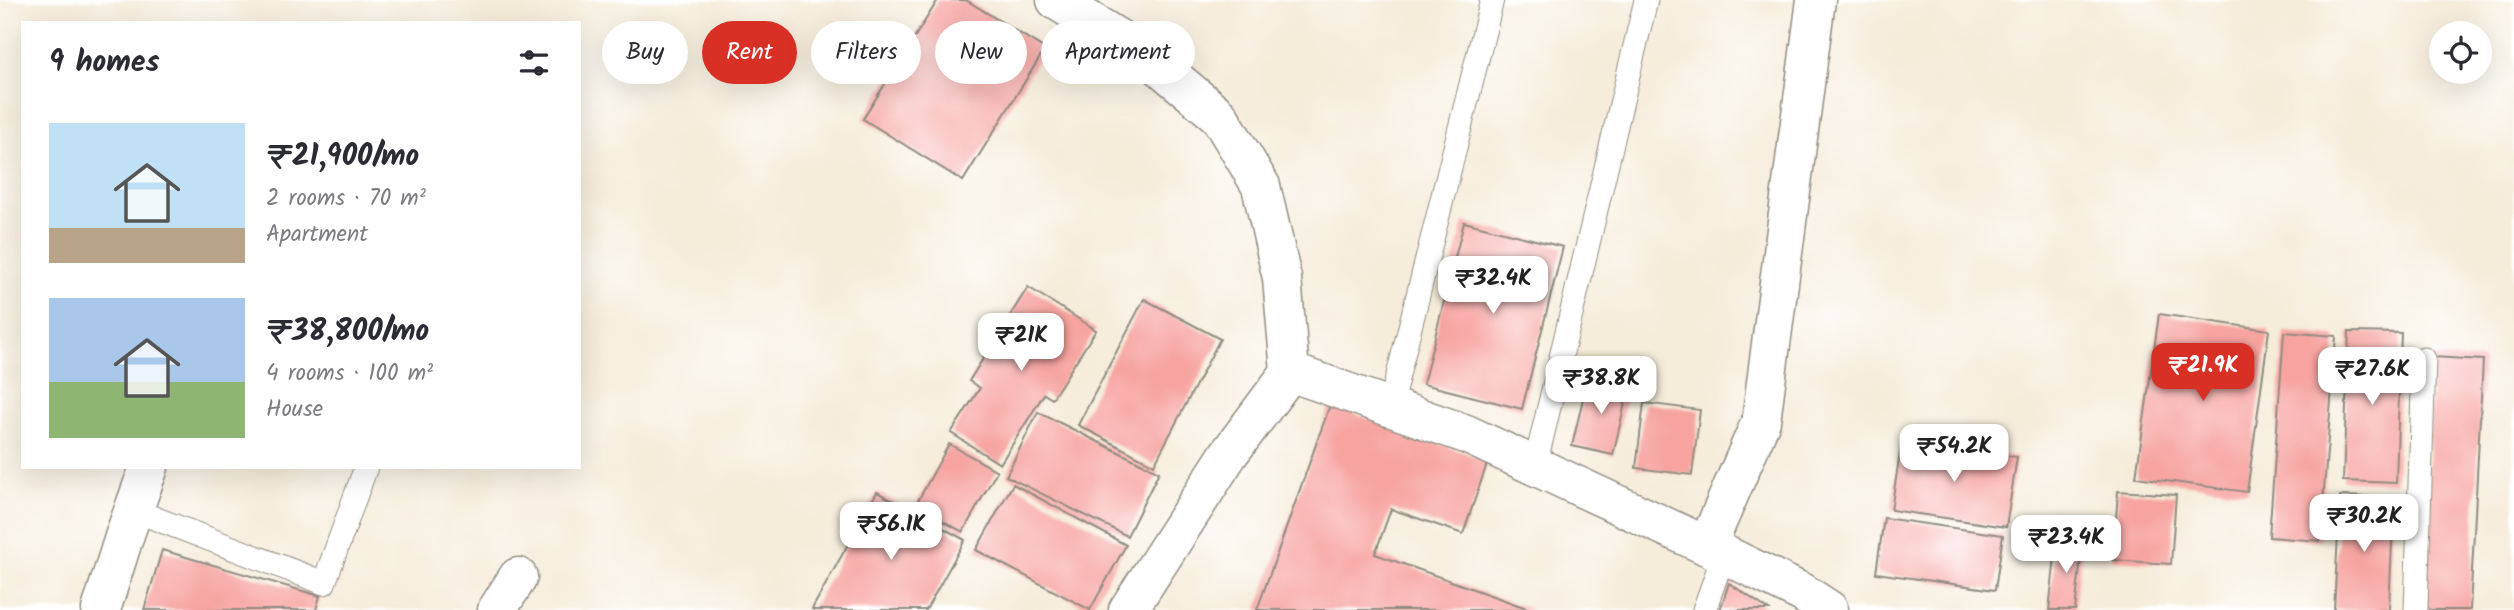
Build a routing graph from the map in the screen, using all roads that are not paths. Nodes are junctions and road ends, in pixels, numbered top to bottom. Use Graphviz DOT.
graph roads {
  1 [pos="1056,0"];
  2 [pos="1492,0"];
  3 [pos="1646,0"];
  4 [pos="1816,0"];
  5 [pos="2424,359"];
  6 [pos="1290,372"];
  7 [pos="1390,407"];
  8 [pos="1535,466"];
  9 [pos="148,469"];
  10 [pos="365,469"];
  11 [pos="133,510"];
  12 [pos="1716,550"];
  13 [pos="518,577"];
  14 [pos="101,610"];
  15 [pos="497,610"];
  16 [pos="1128,610"];
  17 [pos="1704,610"];
  18 [pos="1829,610"];
  19 [pos="2416,610"];
  1 -- 6 [label="street"];
  2 -- 7 [label="lane"];
  3 -- 8 [label="lane"];
  4 -- 12 [label="street"];
  5 -- 19 [label="lane"];
  6 -- 7 [label="street"];
  6 -- 16 [label="street"];
  7 -- 8 [label="street"];
  8 -- 12 [label="street"];
  9 -- 11 [label="street"];
  10 -- 11 [label="lane"];
  11 -- 14 [label="street"];
  12 -- 17 [label="lane"];
  12 -- 18 [label="street"];
  13 -- 15 [label="street"];
}
